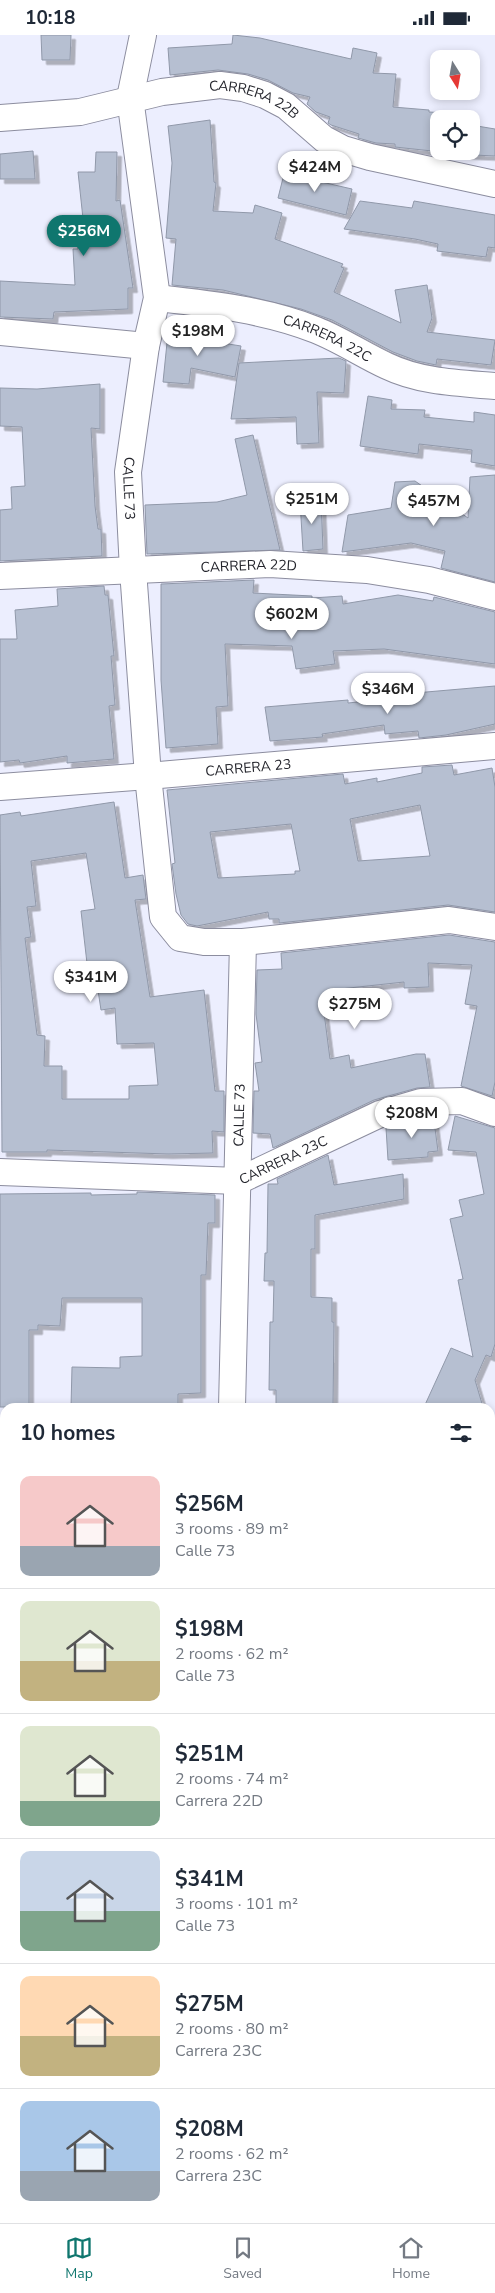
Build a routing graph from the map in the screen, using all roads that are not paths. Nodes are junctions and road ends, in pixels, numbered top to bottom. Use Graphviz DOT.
graph roads {
  1 [pos="143,35"];
  2 [pos="130,98"];
  3 [pos="0,118"];
  4 [pos="495,184"];
  5 [pos="157,298"];
  6 [pos="0,332"];
  7 [pos="146,346"];
  8 [pos="495,386"];
  9 [pos="133,570"];
  10 [pos="0,576"];
  11 [pos="495,597"];
  12 [pos="495,746"];
  13 [pos="148,776"];
  14 [pos="0,787"];
  15 [pos="495,927"];
  16 [pos="243,942"];
  17 [pos="495,1113"];
  18 [pos="0,1173"];
  19 [pos="238,1181"];
  20 [pos="232,1403"];
  1 -- 2 [label="street, CALLE 73"];
  2 -- 3 [label="street, CARRERA 22B"];
  2 -- 4 [label="street, CARRERA 22B"];
  2 -- 5 [label="street, CALLE 73"];
  5 -- 7 [label="street, CALLE 73"];
  5 -- 8 [label="street, CARRERA 22C"];
  6 -- 7 [label="street"];
  7 -- 9 [label="street, CALLE 73"];
  9 -- 10 [label="street, CARRERA 22D"];
  9 -- 11 [label="street, CARRERA 22D"];
  9 -- 13 [label="street, CALLE 73"];
  12 -- 13 [label="street, CARRERA 23"];
  13 -- 14 [label="street, CARRERA 23"];
  13 -- 16 [label="street, CALLE 73"];
  15 -- 16 [label="street"];
  16 -- 19 [label="street, CALLE 73"];
  17 -- 19 [label="street, CARRERA 23C"];
  18 -- 19 [label="street, CARRERA 23C"];
  19 -- 20 [label="street, CALLE 73"];
}
